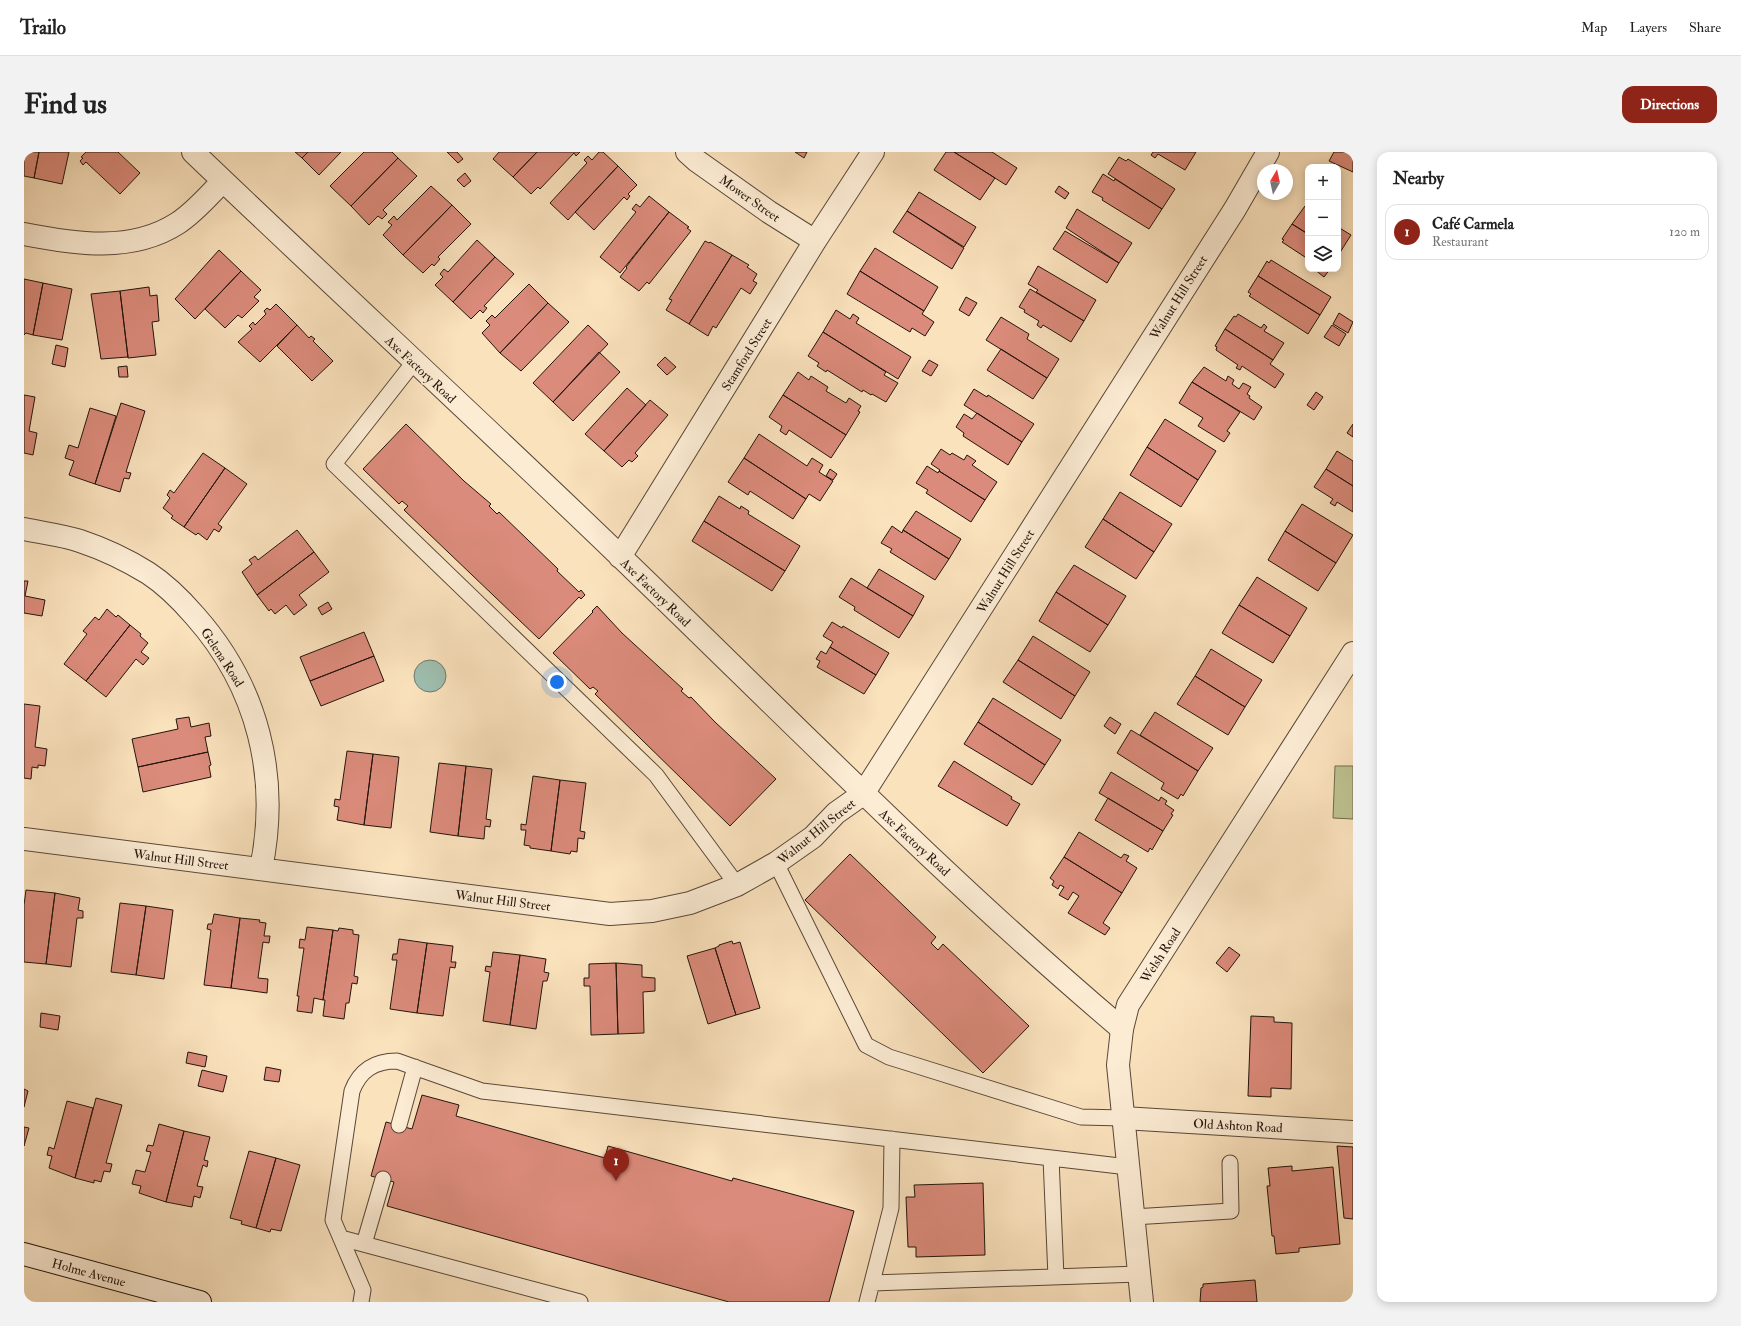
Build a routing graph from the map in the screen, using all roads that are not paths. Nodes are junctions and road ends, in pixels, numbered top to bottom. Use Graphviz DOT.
graph roads {
  1 [pos="193,152"];
  2 [pos="687,152"];
  3 [pos="873,152"];
  4 [pos="1268,152"];
  5 [pos="223,181"];
  6 [pos="24,234"];
  7 [pos="815,241"];
  8 [pos="414,362"];
  9 [pos="24,529"];
  10 [pos="620,557"];
  11 [pos="1353,653"];
  12 [pos="863,794"];
  13 [pos="24,839"];
  14 [pos="776,864"];
  15 [pos="261,869"];
  16 [pos="737,885"];
  17 [pos="1122,1029"];
  18 [pos="415,1067"];
  19 [pos="1123,1118"];
  20 [pos="399,1125"];
  21 [pos="1353,1132"];
  22 [pos="892,1139"];
  23 [pos="1051,1158"];
  24 [pos="1230,1163"];
  25 [pos="1128,1167"];
  26 [pos="383,1179"];
  27 [pos="1133,1217"];
  28 [pos="341,1238"];
  29 [pos="364,1244"];
  30 [pos="24,1254"];
  31 [pos="1139,1274"];
  32 [pos="1056,1276"];
  33 [pos="872,1283"];
  34 [pos="200,1302"];
  35 [pos="361,1302"];
  36 [pos="580,1302"];
  37 [pos="867,1302"];
  38 [pos="1142,1302"];
  1 -- 5 [label="street, Axe Factory Road"];
  2 -- 7 [label="street, Mower Street"];
  3 -- 7 [label="street, Stamford Street"];
  4 -- 12 [label="street, Walnut Hill Street"];
  5 -- 6 [label="street"];
  5 -- 8 [label="street, Axe Factory Road"];
  7 -- 10 [label="street, Stamford Street"];
  8 -- 10 [label="street, Axe Factory Road"];
  8 -- 16 [label="lane"];
  9 -- 15 [label="street, Gelena Road"];
  10 -- 12 [label="street, Axe Factory Road"];
  11 -- 17 [label="street, Welsh Road"];
  12 -- 14 [label="street, Walnut Hill Street"];
  12 -- 17 [label="street, Axe Factory Road"];
  13 -- 15 [label="street, Walnut Hill Street"];
  14 -- 16 [label="street, Walnut Hill Street"];
  14 -- 19 [label="lane"];
  15 -- 16 [label="street, Walnut Hill Street"];
  17 -- 19 [label="street, Welsh Road"];
  18 -- 20 [label="lane"];
  18 -- 22 [label="lane"];
  18 -- 28 [label="lane"];
  19 -- 21 [label="street, Old Ashton Road"];
  19 -- 25 [label="street, Welsh Road"];
  22 -- 23 [label="lane"];
  22 -- 33 [label="lane"];
  23 -- 25 [label="lane"];
  23 -- 32 [label="lane"];
  24 -- 27 [label="lane"];
  25 -- 27 [label="street, Welsh Road"];
  26 -- 29 [label="lane"];
  27 -- 31 [label="street, Welsh Road"];
  28 -- 29 [label="lane"];
  28 -- 35 [label="lane"];
  29 -- 36 [label="lane"];
  30 -- 34 [label="street, Holme Avenue"];
  31 -- 32 [label="lane"];
  31 -- 38 [label="street, Welsh Road"];
  32 -- 33 [label="lane"];
  33 -- 37 [label="lane"];
}
